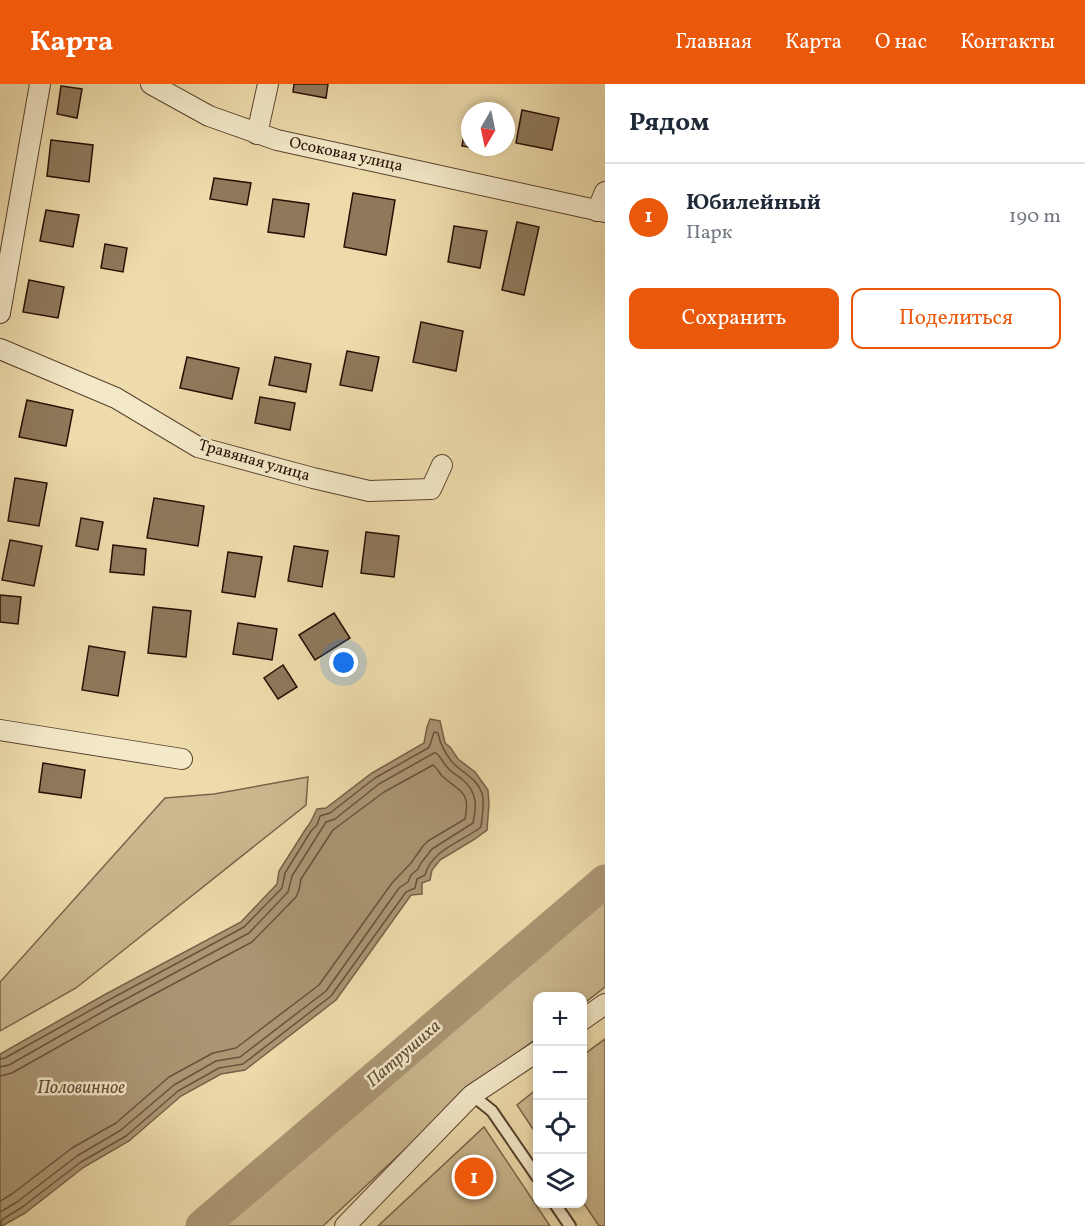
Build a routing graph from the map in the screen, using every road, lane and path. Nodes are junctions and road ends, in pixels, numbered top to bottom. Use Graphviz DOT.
graph roads {
  1 [pos="40,84"];
  2 [pos="151,84"];
  3 [pos="268,84"];
  4 [pos="257,134"];
  5 [pos="605,192"];
  6 [pos="601,212"];
  7 [pos="0,313"];
  8 [pos="0,349"];
  9 [pos="442,465"];
  10 [pos="0,730"];
  11 [pos="182,759"];
  12 [pos="605,1004"];
  13 [pos="587,1017"];
  14 [pos="533,1054"];
  15 [pos="472,1095"];
  16 [pos="533,1172"];
  17 [pos="558,1208"];
  18 [pos="345,1226"];
  19 [pos="570,1226"];
  1 -- 7 [label="street"];
  2 -- 4 [label="street, Осоковая улица"];
  3 -- 4 [label="street"];
  4 -- 6 [label="street, Осоковая улица"];
  5 -- 6 [label="street"];
  8 -- 9 [label="street, Травяная улица"];
  10 -- 11 [label="street"];
  12 -- 13 [label="street"];
  14 -- 15 [label="street"];
  15 -- 16 [label="lane"];
  15 -- 18 [label="street"];
  17 -- 19 [label="lane"];
}
